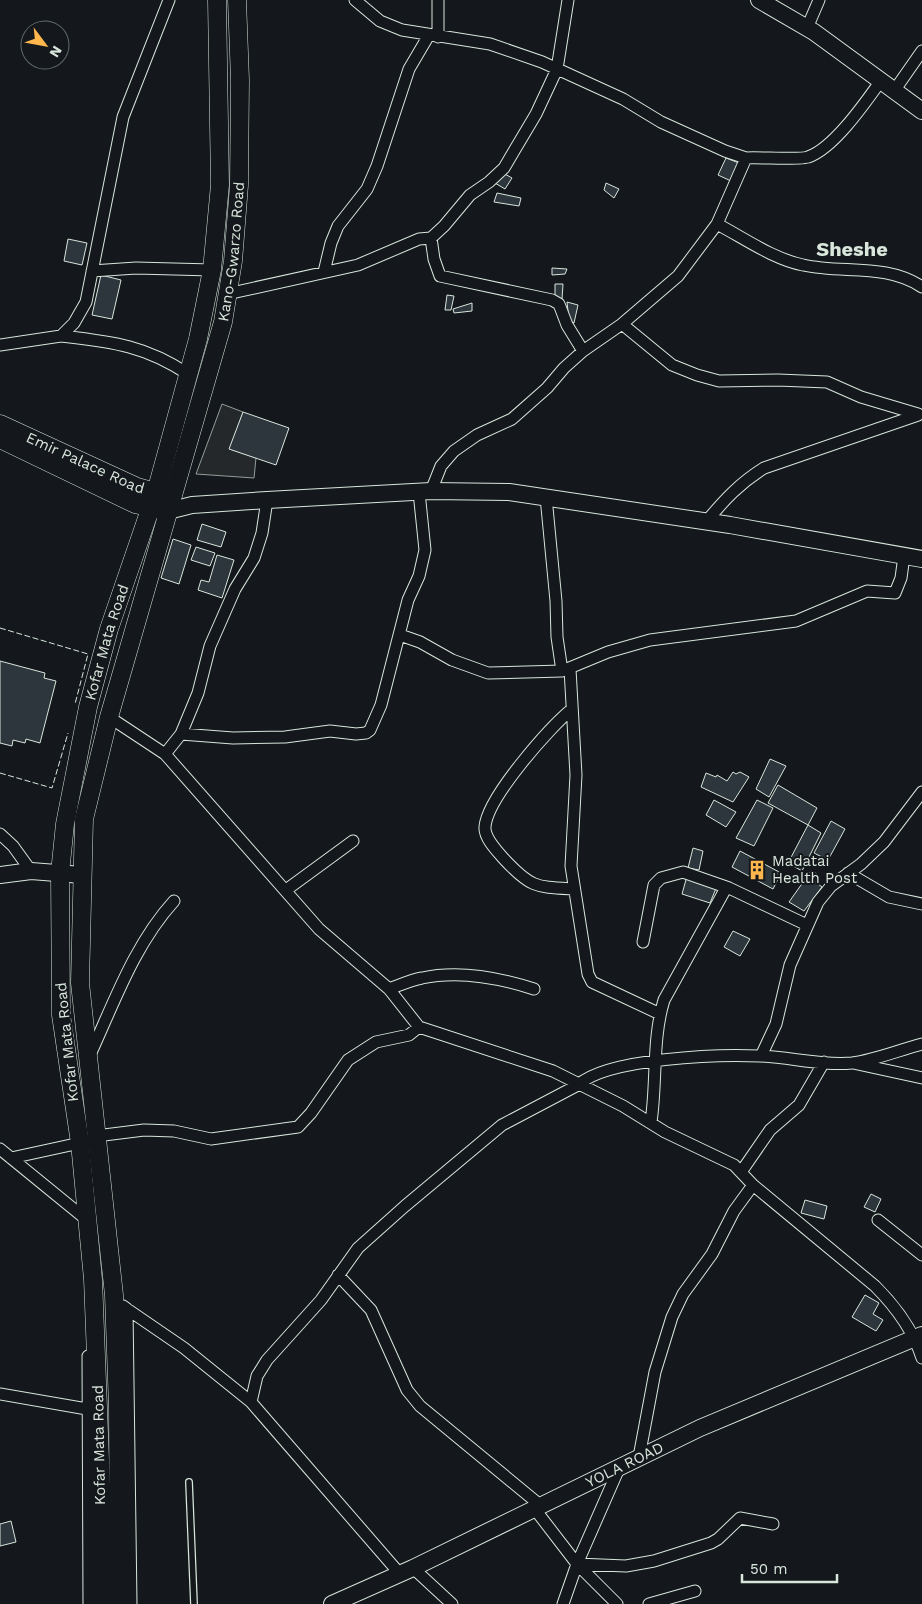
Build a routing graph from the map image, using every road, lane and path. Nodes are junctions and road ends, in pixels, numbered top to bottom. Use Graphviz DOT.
graph roads {
  1 [pos="169,0"];
  2 [pos="217,0"];
  3 [pos="237,0"];
  4 [pos="355,0"];
  5 [pos="438,0"];
  6 [pos="568,0"];
  7 [pos="760,0"];
  8 [pos="818,0"];
  9 [pos="807,28"];
  10 [pos="433,36"];
  11 [pos="922,51"];
  12 [pos="556,69"];
  13 [pos="880,82"];
  14 [pos="894,91"];
  15 [pos="922,111"];
  16 [pos="746,158"];
  17 [pos="717,224"];
  18 [pos="431,238"];
  19 [pos="212,270"];
  20 [pos="92,271"];
  21 [pos="324,272"];
  22 [pos="922,287"];
  23 [pos="227,294"];
  24 [pos="622,324"];
  25 [pos="61,336"];
  26 [pos="0,345"];
  27 [pos="583,351"];
  28 [pos="188,374"];
  29 [pos="920,414"];
  30 [pos="0,424"];
  31 [pos="0,439"];
  32 [pos="425,491"];
  33 [pos="546,497"];
  34 [pos="165,500"];
  35 [pos="267,500"];
  36 [pos="150,509"];
  37 [pos="706,522"];
  38 [pos="904,556"];
  39 [pos="922,560"];
  40 [pos="400,635"];
  41 [pos="566,670"];
  42 [pos="572,709"];
  43 [pos="109,718"];
  44 [pos="181,734"];
  45 [pos="165,754"];
  46 [pos="922,792"];
  47 [pos="0,834"];
  48 [pos="353,841"];
  49 [pos="31,871"];
  50 [pos="60,873"];
  51 [pos="848,873"];
  52 [pos="0,875"];
  53 [pos="82,875"];
  54 [pos="726,888"];
  55 [pos="574,889"];
  56 [pos="286,890"];
  57 [pos="174,900"];
  58 [pos="922,904"];
  59 [pos="807,925"];
  60 [pos="643,942"];
  61 [pos="389,989"];
  62 [pos="534,989"];
  63 [pos="660,1014"];
  64 [pos="420,1027"];
  65 [pos="922,1044"];
  66 [pos="761,1056"];
  67 [pos="88,1058"];
  68 [pos="657,1062"];
  69 [pos="824,1062"];
  70 [pos="852,1063"];
  71 [pos="922,1078"];
  72 [pos="578,1084"];
  73 [pos="651,1122"];
  74 [pos="96,1136"];
  75 [pos="80,1143"];
  76 [pos="0,1149"];
  77 [pos="11,1158"];
  78 [pos="741,1172"];
  79 [pos="753,1184"];
  80 [pos="87,1220"];
  81 [pos="878,1220"];
  82 [pos="922,1255"];
  83 [pos="338,1275"];
  84 [pos="120,1304"];
  85 [pos="95,1320"];
  86 [pos="919,1337"];
  87 [pos="922,1358"];
  88 [pos="0,1394"];
  89 [pos="251,1402"];
  90 [pos="87,1410"];
  91 [pos="639,1457"];
  92 [pos="620,1466"];
  93 [pos="189,1482"];
  94 [pos="537,1507"];
  95 [pos="773,1524"];
  96 [pos="577,1564"];
  97 [pos="406,1571"];
  98 [pos="695,1591"];
  99 [pos="89,1604"];
  100 [pos="101,1604"];
  101 [pos="119,1604"];
  102 [pos="131,1604"];
  103 [pos="194,1604"];
  104 [pos="332,1604"];
  105 [pos="452,1604"];
  106 [pos="563,1604"];
  107 [pos="617,1604"];
  108 [pos="649,1604"];
  1 -- 20 [label="street"];
  2 -- 19 [label="main road, Kano-Gwarzo Road"];
  3 -- 23 [label="main road, Kano-Gwarzo Road"];
  4 -- 10 [label="street"];
  5 -- 10 [label="street"];
  6 -- 12 [label="street"];
  7 -- 9 [label="street"];
  8 -- 9 [label="street"];
  9 -- 13 [label="street"];
  10 -- 12 [label="street"];
  10 -- 21 [label="street"];
  11 -- 14 [label="street"];
  12 -- 16 [label="street"];
  12 -- 18 [label="street"];
  13 -- 14 [label="street"];
  13 -- 16 [label="street"];
  14 -- 15 [label="street"];
  16 -- 17 [label="street"];
  17 -- 22 [label="street"];
  17 -- 24 [label="street"];
  18 -- 21 [label="street"];
  18 -- 27 [label="street"];
  19 -- 20 [label="street"];
  19 -- 28 [label="main road, Kano-Gwarzo Road"];
  20 -- 25 [label="street"];
  21 -- 23 [label="street"];
  23 -- 34 [label="main road, Kano-Gwarzo Road"];
  24 -- 27 [label="street"];
  24 -- 29 [label="street"];
  25 -- 26 [label="street"];
  25 -- 28 [label="street"];
  27 -- 32 [label="street"];
  28 -- 34 [label="main road, Kano-Gwarzo Road"];
  29 -- 37 [label="street"];
  30 -- 34 [label="main road, Emir Palace Road"];
  31 -- 36 [label="main road, Emir Palace Road"];
  32 -- 33 [label="street"];
  32 -- 35 [label="street"];
  32 -- 40 [label="street"];
  33 -- 37 [label="street"];
  33 -- 41 [label="street"];
  34 -- 35 [label="street"];
  34 -- 36 [label="main road, Kofar Mata Road"];
  34 -- 43 [label="main road, Kofar Mata Road"];
  35 -- 44 [label="street"];
  36 -- 50 [label="main road, Kofar Mata Road"];
  37 -- 38 [label="street"];
  38 -- 39 [label="street"];
  38 -- 41 [label="street"];
  40 -- 41 [label="street"];
  40 -- 44 [label="street"];
  41 -- 42 [label="street"];
  42 -- 55 [label="street"];
  42 -- 55 [label="street"];
  43 -- 45 [label="street"];
  43 -- 53 [label="main road, Kofar Mata Road"];
  44 -- 45 [label="street"];
  45 -- 56 [label="street"];
  46 -- 51 [label="street"];
  47 -- 49 [label="street"];
  48 -- 56 [label="street"];
  49 -- 50 [label="street"];
  49 -- 52 [label="street"];
  50 -- 53 [label="street"];
  50 -- 75 [label="main road, Kofar Mata Road"];
  51 -- 58 [label="street"];
  51 -- 59 [label="street"];
  53 -- 67 [label="main road, Kofar Mata Road"];
  54 -- 59 [label="street"];
  54 -- 60 [label="street"];
  54 -- 63 [label="street"];
  55 -- 63 [label="street"];
  56 -- 61 [label="street"];
  57 -- 67 [label="street"];
  59 -- 66 [label="street"];
  61 -- 62 [label="street"];
  61 -- 64 [label="street"];
  63 -- 68 [label="street"];
  64 -- 72 [label="street"];
  64 -- 74 [label="street"];
  65 -- 70 [label="street"];
  66 -- 68 [label="street"];
  66 -- 69 [label="street"];
  67 -- 74 [label="main road, Kofar Mata Road"];
  68 -- 72 [label="street"];
  68 -- 73 [label="street"];
  69 -- 70 [label="street"];
  69 -- 78 [label="street"];
  70 -- 71 [label="street"];
  72 -- 73 [label="street"];
  72 -- 83 [label="street"];
  73 -- 78 [label="street"];
  74 -- 84 [label="main road, Kofar Mata Road"];
  75 -- 77 [label="street"];
  75 -- 80 [label="main road, Kofar Mata Road"];
  76 -- 77 [label="street"];
  77 -- 80 [label="street"];
  78 -- 79 [label="street"];
  79 -- 86 [label="street"];
  79 -- 91 [label="street"];
  80 -- 85 [label="main road, Kofar Mata Road"];
  81 -- 82 [label="street"];
  83 -- 89 [label="street"];
  83 -- 94 [label="street"];
  84 -- 89 [label="street"];
  84 -- 101 [label="main road, Kofar Mata Road"];
  84 -- 102 [label="street"];
  85 -- 90 [label="street"];
  85 -- 100 [label="main road, Kofar Mata Road"];
  86 -- 87 [label="street"];
  86 -- 91 [label="street, YOLA ROAD"];
  88 -- 90 [label="street"];
  89 -- 97 [label="street"];
  90 -- 99 [label="street"];
  91 -- 92 [label="street, YOLA ROAD"];
  92 -- 94 [label="street, YOLA ROAD"];
  92 -- 96 [label="street"];
  93 -- 103 [label="lane"];
  94 -- 96 [label="street"];
  94 -- 97 [label="street, YOLA ROAD"];
  95 -- 96 [label="street"];
  96 -- 106 [label="street"];
  96 -- 107 [label="street"];
  97 -- 104 [label="street, YOLA ROAD"];
  97 -- 105 [label="street"];
  98 -- 108 [label="street"];
}
